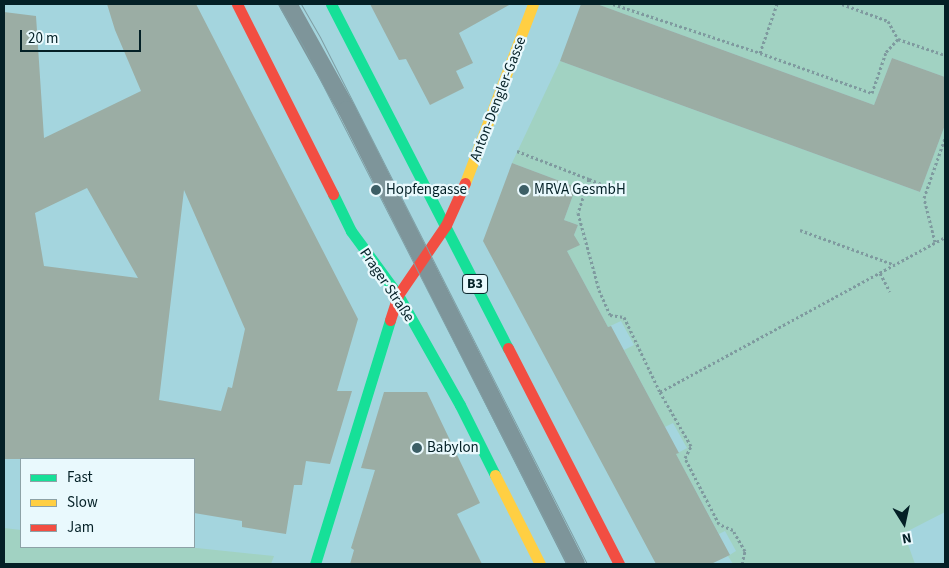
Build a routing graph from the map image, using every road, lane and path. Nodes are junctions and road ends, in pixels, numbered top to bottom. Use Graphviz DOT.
graph roads {
  1 [pos="237,4"];
  2 [pos="288,4"];
  3 [pos="331,4"];
  4 [pos="533,4"];
  5 [pos="613,4"];
  6 [pos="777,4"];
  7 [pos="842,4"];
  8 [pos="898,38"];
  9 [pos="760,53"];
  10 [pos="945,55"];
  11 [pos="484,138"];
  12 [pos="945,138"];
  13 [pos="589,179"];
  14 [pos="614,189"];
  15 [pos="446,225"];
  16 [pos="800,230"];
  17 [pos="945,237"];
  18 [pos="935,242"];
  19 [pos="422,258"];
  20 [pos="895,264"];
  21 [pos="880,273"];
  22 [pos="890,292"];
  23 [pos="398,295"];
  24 [pos="660,392"];
  25 [pos="316,564"];
  26 [pos="540,564"];
  27 [pos="576,564"];
  28 [pos="618,564"];
  29 [pos="742,564"];
  1 -- 23 [label="main road, Prager Straße"];
  2 -- 19 [label="lane"];
  3 -- 15 [label="main road, B3"];
  4 -- 11 [label="main road, Anton-Dengler-Gasse"];
  5 -- 9 [label="path"];
  6 -- 9 [label="path"];
  7 -- 8 [label="path"];
  8 -- 9 [label="path"];
  8 -- 10 [label="path"];
  11 -- 13 [label="path"];
  11 -- 15 [label="main road, Anton-Dengler-Gasse"];
  12 -- 18 [label="path"];
  13 -- 14 [label="path"];
  13 -- 24 [label="path"];
  15 -- 19 [label="main road, Anton-Dengler-Gasse"];
  15 -- 28 [label="main road, B3"];
  16 -- 20 [label="path"];
  17 -- 18 [label="path"];
  18 -- 20 [label="path"];
  19 -- 23 [label="main road, Anton-Dengler-Gasse"];
  19 -- 27 [label="lane"];
  20 -- 21 [label="path"];
  21 -- 22 [label="path"];
  21 -- 24 [label="path"];
  23 -- 25 [label="main road"];
  23 -- 26 [label="main road, Prager Straße"];
  24 -- 29 [label="path"];
}
